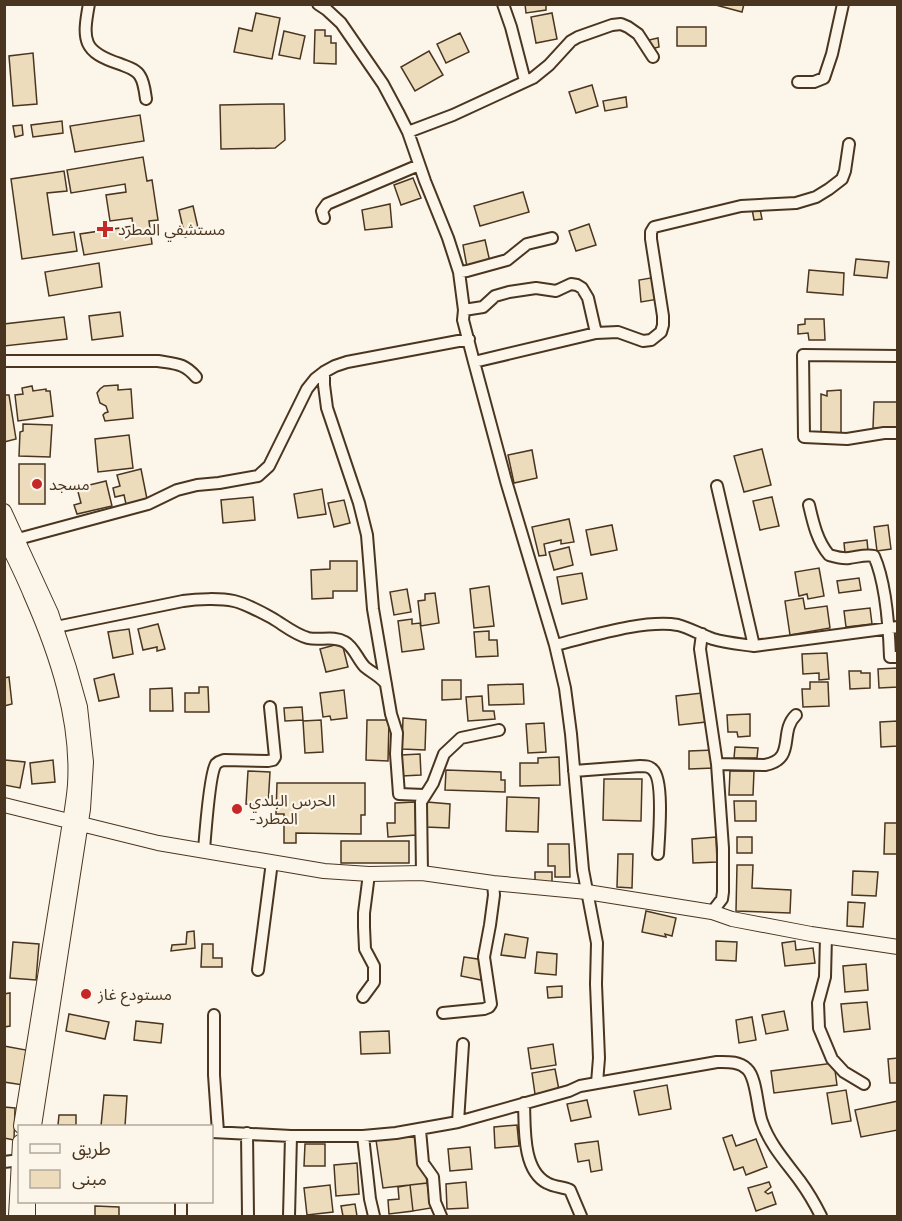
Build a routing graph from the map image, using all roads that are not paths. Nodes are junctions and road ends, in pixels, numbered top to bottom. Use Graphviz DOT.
graph roads {
  1 [pos="89,4"];
  2 [pos="318,4"];
  3 [pos="503,4"];
  4 [pos="843,4"];
  5 [pos="652,57"];
  6 [pos="525,81"];
  7 [pos="798,82"];
  8 [pos="146,99"];
  9 [pos="408,132"];
  10 [pos="849,144"];
  11 [pos="419,165"];
  12 [pos="324,218"];
  13 [pos="552,238"];
  14 [pos="459,272"];
  15 [pos="464,310"];
  16 [pos="596,333"];
  17 [pos="469,339"];
  18 [pos="897,356"];
  19 [pos="4,361"];
  20 [pos="474,362"];
  21 [pos="324,372"];
  22 [pos="196,377"];
  23 [pos="897,433"];
  24 [pos="717,486"];
  25 [pos="809,505"];
  26 [pos="4,511"];
  27 [pos="11,538"];
  28 [pos="56,627"];
  29 [pos="893,627"];
  30 [pos="702,634"];
  31 [pos="555,645"];
  32 [pos="754,646"];
  33 [pos="897,657"];
  34 [pos="386,684"];
  35 [pos="270,707"];
  36 [pos="796,715"];
  37 [pos="499,730"];
  38 [pos="717,764"];
  39 [pos="574,771"];
  40 [pos="424,795"];
  41 [pos="4,805"];
  42 [pos="76,823"];
  43 [pos="204,850"];
  44 [pos="658,854"];
  45 [pos="272,862"];
  46 [pos="422,873"];
  47 [pos="369,874"];
  48 [pos="493,883"];
  49 [pos="587,892"];
  50 [pos="712,912"];
  51 [pos="826,936"];
  52 [pos="897,947"];
  53 [pos="258,970"];
  54 [pos="363,997"];
  55 [pos="443,1013"];
  56 [pos="214,1014"];
  57 [pos="463,1044"];
  58 [pos="38,1058"];
  59 [pos="597,1083"];
  60 [pos="864,1084"];
  61 [pos="524,1103"];
  62 [pos="458,1122"];
  63 [pos="21,1125"];
  64 [pos="34,1125"];
  65 [pos="420,1130"];
  66 [pos="215,1132"];
  67 [pos="247,1133"];
  68 [pos="291,1136"];
  69 [pos="363,1136"];
  70 [pos="14,1161"];
  71 [pos="16,1216"];
  72 [pos="248,1216"];
  73 [pos="289,1216"];
  74 [pos="374,1216"];
  75 [pos="441,1216"];
  76 [pos="581,1216"];
  77 [pos="821,1216"];
  1 -- 8 [label="street"];
  2 -- 9 [label="street"];
  3 -- 6 [label="street"];
  4 -- 7 [label="street"];
  5 -- 6 [label="street"];
  6 -- 9 [label="street"];
  9 -- 11 [label="street"];
  10 -- 16 [label="street"];
  11 -- 12 [label="street"];
  11 -- 14 [label="street"];
  13 -- 14 [label="street"];
  14 -- 15 [label="street"];
  15 -- 16 [label="street"];
  15 -- 17 [label="street"];
  16 -- 20 [label="street"];
  17 -- 20 [label="street"];
  17 -- 21 [label="street"];
  18 -- 23 [label="street"];
  19 -- 22 [label="street"];
  20 -- 31 [label="street"];
  21 -- 27 [label="street"];
  21 -- 34 [label="street"];
  24 -- 32 [label="street"];
  25 -- 29 [label="street"];
  26 -- 27 [label="main road"];
  27 -- 28 [label="main road"];
  27 -- 42 [label="main road"];
  28 -- 34 [label="street"];
  28 -- 42 [label="main road"];
  29 -- 32 [label="street"];
  29 -- 33 [label="street"];
  30 -- 31 [label="street"];
  30 -- 32 [label="street"];
  30 -- 38 [label="street"];
  31 -- 39 [label="street"];
  34 -- 40 [label="street"];
  35 -- 43 [label="street"];
  36 -- 38 [label="street"];
  37 -- 40 [label="street"];
  38 -- 50 [label="street"];
  39 -- 44 [label="street"];
  39 -- 49 [label="street"];
  40 -- 46 [label="street"];
  41 -- 42 [label="main road"];
  42 -- 43 [label="main road"];
  42 -- 58 [label="main road"];
  43 -- 45 [label="main road"];
  45 -- 47 [label="main road"];
  45 -- 53 [label="street"];
  46 -- 47 [label="main road"];
  46 -- 48 [label="main road"];
  47 -- 54 [label="street"];
  48 -- 49 [label="main road"];
  48 -- 55 [label="street"];
  49 -- 50 [label="main road"];
  49 -- 59 [label="street"];
  50 -- 51 [label="main road"];
  51 -- 52 [label="main road"];
  51 -- 60 [label="street"];
  56 -- 66 [label="street"];
  57 -- 62 [label="street"];
  58 -- 63 [label="main road"];
  58 -- 64 [label="main road"];
  59 -- 61 [label="street"];
  59 -- 77 [label="street"];
  61 -- 62 [label="street"];
  61 -- 76 [label="street"];
  62 -- 65 [label="street"];
  65 -- 69 [label="street"];
  65 -- 75 [label="street"];
  66 -- 67 [label="street"];
  67 -- 68 [label="street"];
  67 -- 72 [label="street"];
  68 -- 69 [label="street"];
  68 -- 73 [label="street"];
  69 -- 74 [label="street"];
  70 -- 71 [label="main road"];
}
